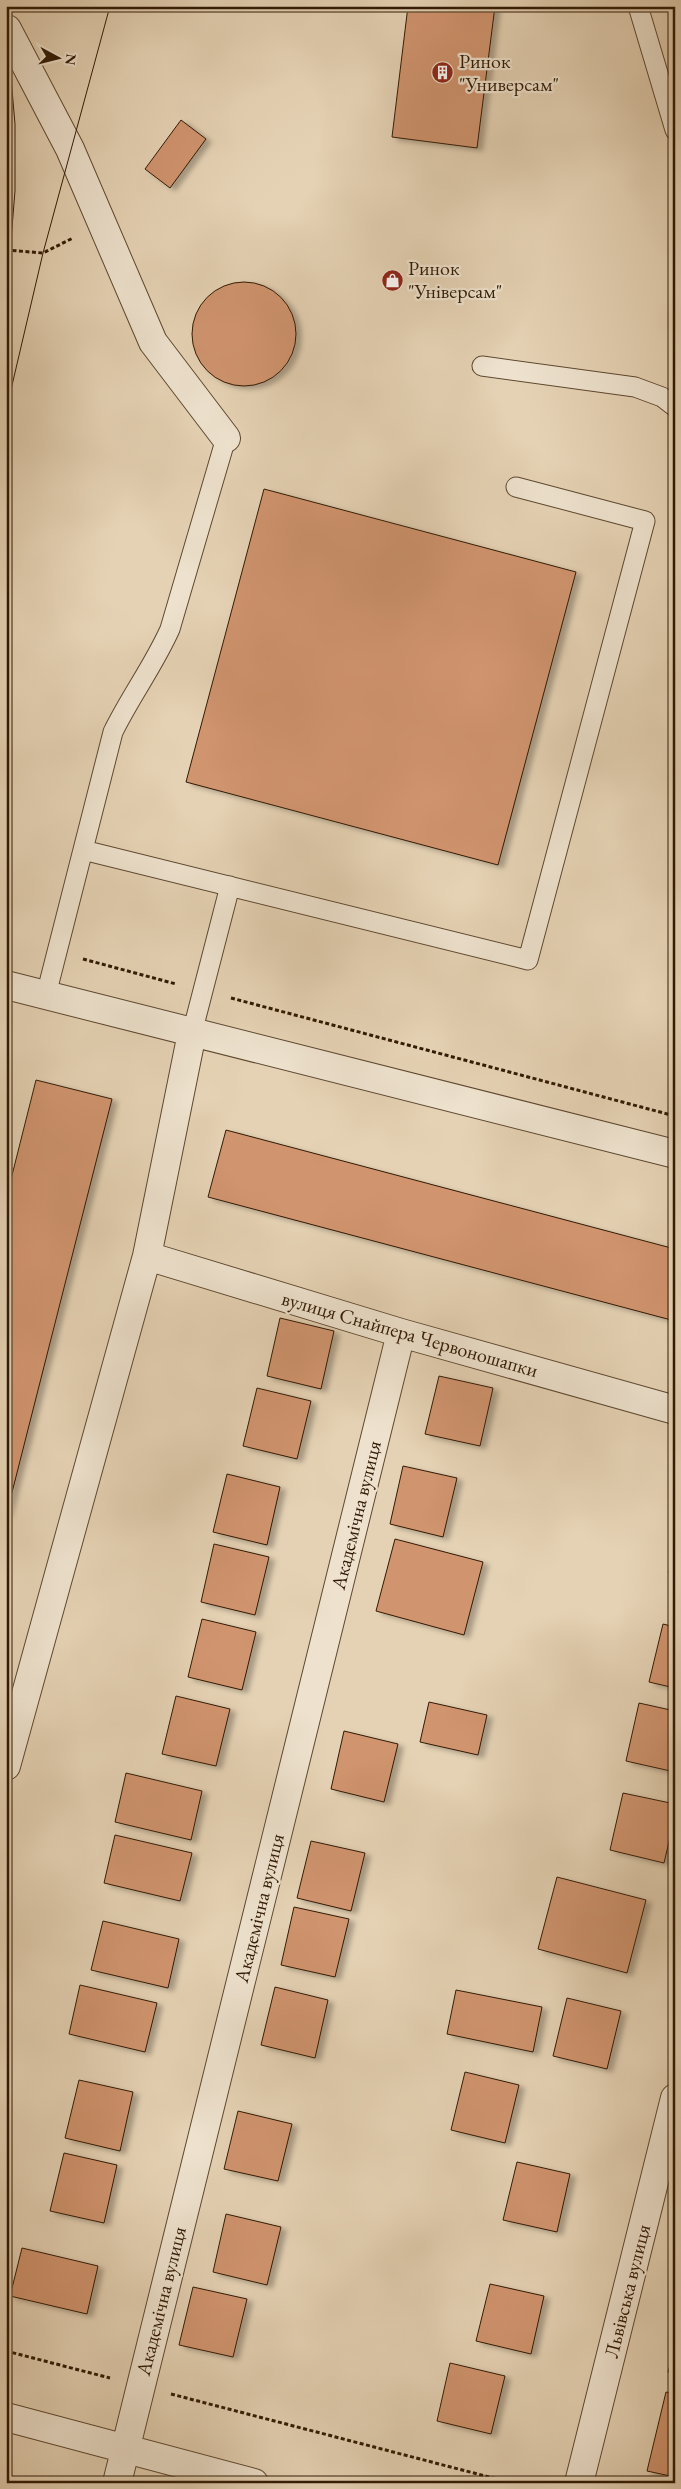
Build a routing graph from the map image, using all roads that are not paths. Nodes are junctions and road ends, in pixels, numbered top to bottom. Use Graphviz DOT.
graph roads {
  1 [pos="638,6"];
  2 [pos="6,29"];
  3 [pos="675,129"];
  4 [pos="482,366"];
  5 [pos="675,407"];
  6 [pos="226,438"];
  7 [pos="516,487"];
  8 [pos="83,850"];
  9 [pos="230,886"];
  10 [pos="6,985"];
  11 [pos="46,995"];
  12 [pos="192,1033"];
  13 [pos="673,1148"];
  14 [pos="147,1256"];
  15 [pos="402,1333"];
  16 [pos="675,1410"];
  17 [pos="6,1766"];
  18 [pos="675,2098"];
  19 [pos="6,2417"];
  20 [pos="124,2448"];
  21 [pos="117,2482"];
  22 [pos="254,2483"];
  23 [pos="579,2483"];
  1 -- 3 [label="lane"];
  2 -- 6 [label="street"];
  4 -- 5 [label="lane"];
  6 -- 8 [label="lane"];
  7 -- 9 [label="lane"];
  8 -- 9 [label="lane"];
  8 -- 11 [label="lane"];
  9 -- 12 [label="lane"];
  10 -- 11 [label="street"];
  11 -- 12 [label="street"];
  12 -- 13 [label="street"];
  12 -- 14 [label="street"];
  14 -- 15 [label="street, вулиця Снайпера Червоношапки"];
  14 -- 17 [label="street"];
  15 -- 16 [label="street, вулиця Снайпера Червоношапки"];
  15 -- 20 [label="street, Академічна вулиця"];
  18 -- 23 [label="street, Львівська вулиця"];
  19 -- 20 [label="street"];
  20 -- 21 [label="street, Академічна вулиця"];
  20 -- 22 [label="street"];
}
